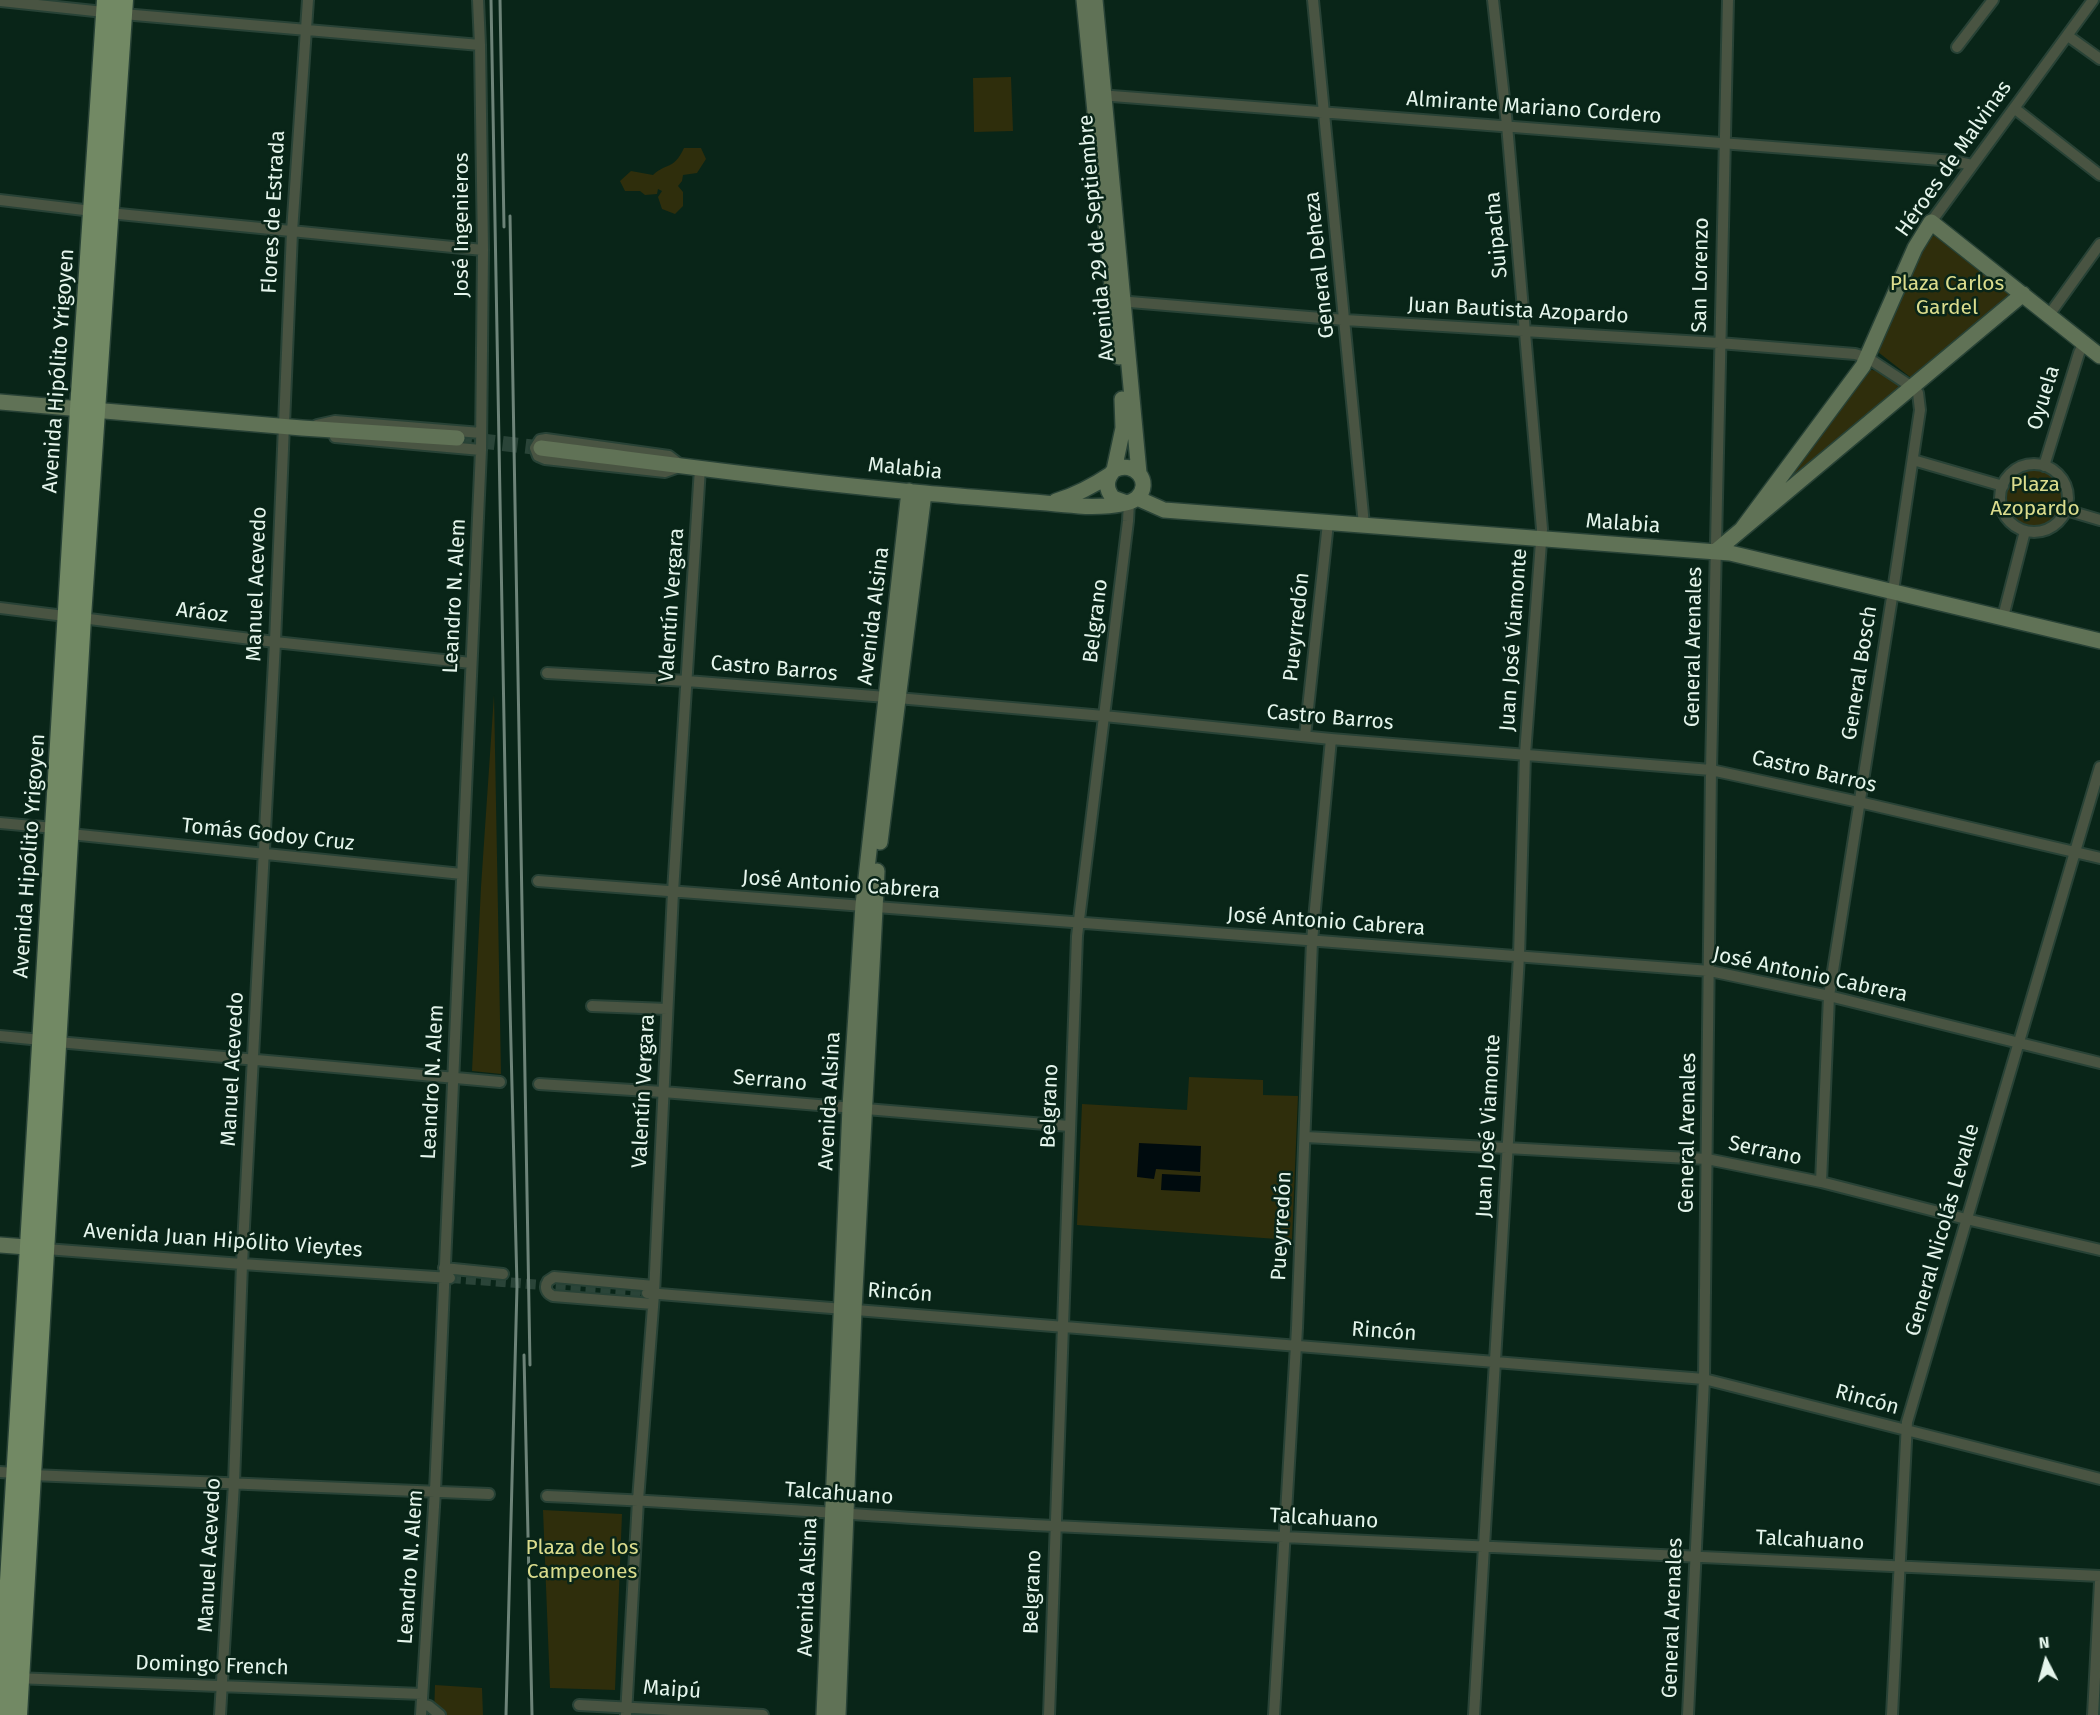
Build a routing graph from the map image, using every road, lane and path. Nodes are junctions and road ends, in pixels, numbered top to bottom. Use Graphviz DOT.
graph roads {
  1 [pos="308,0"];
  2 [pos="478,0"];
  3 [pos="1084,0"];
  4 [pos="1095,0"];
  5 [pos="1313,0"];
  6 [pos="1493,0"];
  7 [pos="1728,0"];
  8 [pos="1993,0"];
  9 [pos="2093,0"];
  10 [pos="0,1"];
  11 [pos="115,7"];
  12 [pos="305,30"];
  13 [pos="2068,36"];
  14 [pos="480,45"];
  15 [pos="1957,47"];
  16 [pos="2100,59"];
  17 [pos="1098,95"];
  18 [pos="2014,108"];
  19 [pos="1325,112"];
  20 [pos="1507,125"];
  21 [pos="1724,143"];
  22 [pos="1972,165"];
  23 [pos="2100,175"];
  24 [pos="0,200"];
  25 [pos="100,212"];
  26 [pos="1931,222"];
  27 [pos="292,232"];
  28 [pos="2100,244"];
  29 [pos="483,250"];
  30 [pos="2023,294"];
  31 [pos="1119,301"];
  32 [pos="2049,315"];
  33 [pos="1345,320"];
  34 [pos="1525,331"];
  35 [pos="1719,343"];
  36 [pos="2084,343"];
  37 [pos="2100,356"];
  38 [pos="1868,358"];
  39 [pos="1912,387"];
  40 [pos="0,402"];
  41 [pos="88,410"];
  42 [pos="283,426"];
  43 [pos="302,428"];
  44 [pos="481,433"];
  45 [pos="457,438"];
  46 [pos="541,448"];
  47 [pos="482,450"];
  48 [pos="1912,460"];
  49 [pos="682,466"];
  50 [pos="2044,466"];
  51 [pos="700,468"];
  52 [pos="1113,472"];
  53 [pos="1139,473"];
  54 [pos="2003,486"];
  55 [pos="917,492"];
  56 [pos="1130,501"];
  57 [pos="1053,502"];
  58 [pos="2066,510"];
  59 [pos="2100,520"];
  60 [pos="1328,523"];
  61 [pos="1364,525"];
  62 [pos="1742,529"];
  63 [pos="2025,531"];
  64 [pos="1541,539"];
  65 [pos="1716,551"];
  66 [pos="1893,591"];
  67 [pos="0,608"];
  68 [pos="74,616"];
  69 [pos="2003,617"];
  70 [pos="2100,641"];
  71 [pos="275,642"];
  72 [pos="471,663"];
  73 [pos="547,673"];
  74 [pos="687,681"];
  75 [pos="891,698"];
  76 [pos="1104,716"];
  77 [pos="1305,736"];
  78 [pos="1331,739"];
  79 [pos="1525,754"];
  80 [pos="2100,767"];
  81 [pos="1711,770"];
  82 [pos="1859,802"];
  83 [pos="0,823"];
  84 [pos="62,831"];
  85 [pos="2074,852"];
  86 [pos="264,854"];
  87 [pos="2100,858"];
  88 [pos="462,874"];
  89 [pos="538,881"];
  90 [pos="673,892"];
  91 [pos="868,906"];
  92 [pos="1078,921"];
  93 [pos="1312,941"];
  94 [pos="1519,956"];
  95 [pos="1710,971"];
  96 [pos="1829,996"];
  97 [pos="592,1006"];
  98 [pos="667,1009"];
  99 [pos="0,1036"];
  100 [pos="49,1041"];
  101 [pos="2018,1044"];
  102 [pos="253,1060"];
  103 [pos="2100,1063"];
  104 [pos="453,1079"];
  105 [pos="500,1082"];
  106 [pos="539,1084"];
  107 [pos="663,1092"];
  108 [pos="857,1108"];
  109 [pos="1069,1126"];
  110 [pos="1306,1137"];
  111 [pos="1508,1149"];
  112 [pos="1707,1159"];
  113 [pos="1821,1182"];
  114 [pos="1966,1219"];
  115 [pos="0,1245"];
  116 [pos="38,1248"];
  117 [pos="2100,1250"];
  118 [pos="242,1264"];
  119 [pos="446,1274"];
  120 [pos="503,1274"];
  121 [pos="652,1294"];
  122 [pos="847,1309"];
  123 [pos="1062,1326"];
  124 [pos="1296,1345"];
  125 [pos="1496,1361"];
  126 [pos="1704,1379"];
  127 [pos="1906,1431"];
  128 [pos="16,1474"];
  129 [pos="2100,1479"];
  130 [pos="234,1483"];
  131 [pos="435,1491"];
  132 [pos="489,1494"];
  133 [pos="547,1496"];
  134 [pos="638,1500"];
  135 [pos="839,1514"];
  136 [pos="1054,1526"];
  137 [pos="1285,1537"];
  138 [pos="1483,1546"];
  139 [pos="1695,1555"];
  140 [pos="1898,1565"];
  141 [pos="2100,1576"];
  142 [pos="2100,1582"];
  143 [pos="8,1678"];
  144 [pos="221,1686"];
  145 [pos="422,1705"];
  146 [pos="579,1705"];
  147 [pos="627,1711"];
  148 [pos="1,1715"];
  149 [pos="18,1715"];
  150 [pos="220,1715"];
  151 [pos="440,1715"];
  152 [pos="763,1715"];
  153 [pos="824,1715"];
  154 [pos="838,1715"];
  155 [pos="1048,1715"];
  156 [pos="1274,1715"];
  157 [pos="1474,1715"];
  158 [pos="1688,1715"];
  159 [pos="1892,1715"];
  160 [pos="2093,1715"];
  1 -- 12 [label="street, Flores de Estrada"];
  2 -- 14 [label="street, José Ingenieros"];
  3 -- 17 [label="main road, Avenida 29 de Septiembre"];
  4 -- 17 [label="main road, Avenida 29 de Septiembre"];
  5 -- 19 [label="street, General Deheza"];
  6 -- 20 [label="street, Suipacha"];
  7 -- 21 [label="street, San Lorenzo"];
  8 -- 15 [label="street"];
  9 -- 13 [label="street, Héroes de Malvinas"];
  10 -- 11 [label="street"];
  11 -- 12 [label="street"];
  11 -- 25 [label="main road, Avenida Hipólito Yrigoyen"];
  12 -- 14 [label="street"];
  12 -- 27 [label="street, Flores de Estrada"];
  13 -- 16 [label="street"];
  13 -- 18 [label="street, Héroes de Malvinas"];
  14 -- 29 [label="street, José Ingenieros"];
  17 -- 19 [label="street, Almirante Mariano Cordero"];
  17 -- 31 [label="main road, Avenida 29 de Septiembre"];
  18 -- 22 [label="street, Héroes de Malvinas"];
  18 -- 23 [label="street"];
  19 -- 20 [label="street, Almirante Mariano Cordero"];
  19 -- 33 [label="street, General Deheza"];
  20 -- 21 [label="street, Almirante Mariano Cordero"];
  20 -- 34 [label="street, Suipacha"];
  21 -- 22 [label="street, Almirante Mariano Cordero"];
  21 -- 35 [label="street, San Lorenzo"];
  22 -- 26 [label="street, Héroes de Malvinas"];
  24 -- 25 [label="street"];
  25 -- 27 [label="street"];
  25 -- 41 [label="main road, Avenida Hipólito Yrigoyen"];
  26 -- 30 [label="main road"];
  26 -- 38 [label="main road, Héroes de Malvinas"];
  27 -- 29 [label="street"];
  27 -- 42 [label="street, Flores de Estrada"];
  28 -- 32 [label="street"];
  29 -- 44 [label="street, José Ingenieros"];
  30 -- 32 [label="main road"];
  30 -- 39 [label="main road, Héroes de Malvinas"];
  31 -- 33 [label="street, Juan Bautista Azopardo"];
  31 -- 52 [label="main road, Avenida 29 de Septiembre"];
  31 -- 53 [label="main road, Avenida 29 de Septiembre"];
  32 -- 36 [label="main road"];
  33 -- 34 [label="street, Juan Bautista Azopardo"];
  33 -- 61 [label="street, General Deheza"];
  34 -- 35 [label="street, Juan Bautista Azopardo"];
  34 -- 64 [label="street, Suipacha"];
  35 -- 38 [label="street, Juan Bautista Azopardo"];
  35 -- 65 [label="street, San Lorenzo"];
  36 -- 37 [label="main road"];
  36 -- 50 [label="street, Oyuela"];
  38 -- 39 [label="street, Juan Bautista Azopardo"];
  38 -- 62 [label="main road, Héroes de Malvinas"];
  39 -- 48 [label="street, General Bosch"];
  39 -- 62 [label="main road, Héroes de Malvinas"];
  40 -- 41 [label="main road"];
  41 -- 42 [label="main road"];
  41 -- 68 [label="main road, Avenida Hipólito Yrigoyen"];
  42 -- 43 [label="main road"];
  42 -- 71 [label="street, Manuel Acevedo"];
  43 -- 44 [label="street"];
  43 -- 45 [label="main road"];
  43 -- 47 [label="street"];
  44 -- 47 [label="street, José Ingenieros"];
  46 -- 49 [label="main road, Malabia"];
  47 -- 72 [label="street, Leandro N. Alem"];
  48 -- 54 [label="street"];
  48 -- 66 [label="street, General Bosch"];
  49 -- 49 [label="street, Malabia"];
  49 -- 51 [label="main road, Malabia"];
  50 -- 54 [label="street"];
  50 -- 58 [label="street"];
  51 -- 55 [label="main road, Malabia"];
  51 -- 74 [label="street, Valentín Vergara"];
  52 -- 53 [label="main road"];
  52 -- 56 [label="main road"];
  52 -- 57 [label="main road"];
  53 -- 56 [label="main road"];
  54 -- 63 [label="street"];
  55 -- 57 [label="main road, Malabia"];
  55 -- 75 [label="main road, Avenida Alsina"];
  56 -- 57 [label="main road, Malabia"];
  56 -- 60 [label="main road, Malabia"];
  56 -- 76 [label="street, Belgrano"];
  58 -- 59 [label="street"];
  58 -- 63 [label="street"];
  60 -- 61 [label="main road, Malabia"];
  60 -- 77 [label="street, Pueyrredón"];
  61 -- 64 [label="main road, Malabia"];
  62 -- 65 [label="main road, Héroes de Malvinas"];
  63 -- 69 [label="street"];
  64 -- 65 [label="main road, Malabia"];
  64 -- 79 [label="street, Juan José Viamonte"];
  65 -- 66 [label="main road, Malabia"];
  65 -- 81 [label="street, General Arenales"];
  66 -- 69 [label="main road, Malabia"];
  66 -- 82 [label="street, General Bosch"];
  67 -- 68 [label="street, Aráoz"];
  68 -- 71 [label="street, Aráoz"];
  68 -- 84 [label="main road, Avenida Hipólito Yrigoyen"];
  69 -- 70 [label="main road, Malabia"];
  71 -- 72 [label="street, Aráoz"];
  71 -- 86 [label="street, Manuel Acevedo"];
  72 -- 88 [label="street, Leandro N. Alem"];
  73 -- 74 [label="street, Castro Barros"];
  74 -- 75 [label="street, Castro Barros"];
  74 -- 90 [label="street, Valentín Vergara"];
  75 -- 76 [label="street, Castro Barros"];
  75 -- 91 [label="main road, Avenida Alsina"];
  76 -- 77 [label="street, Castro Barros"];
  76 -- 92 [label="street, Belgrano"];
  77 -- 78 [label="street, Castro Barros"];
  78 -- 79 [label="street, Castro Barros"];
  78 -- 93 [label="street, Pueyrredón"];
  79 -- 81 [label="street, Castro Barros"];
  79 -- 94 [label="street, Juan José Viamonte"];
  80 -- 85 [label="street, General Nicolás Levalle"];
  81 -- 82 [label="street, Castro Barros"];
  81 -- 95 [label="street, General Arenales"];
  82 -- 85 [label="street, Castro Barros"];
  82 -- 96 [label="street, General Bosch"];
  83 -- 84 [label="street, Tomás Godoy Cruz"];
  84 -- 86 [label="street, Tomás Godoy Cruz"];
  84 -- 100 [label="main road, Avenida Hipólito Yrigoyen"];
  85 -- 87 [label="street, Castro Barros"];
  85 -- 101 [label="street, General Nicolás Levalle"];
  86 -- 88 [label="street, Tomás Godoy Cruz"];
  86 -- 102 [label="street, Manuel Acevedo"];
  88 -- 104 [label="street, Leandro N. Alem"];
  89 -- 90 [label="street, José Antonio Cabrera"];
  90 -- 91 [label="street, José Antonio Cabrera"];
  90 -- 98 [label="street, Valentín Vergara"];
  91 -- 92 [label="street, José Antonio Cabrera"];
  91 -- 108 [label="main road, Avenida Alsina"];
  92 -- 93 [label="street, José Antonio Cabrera"];
  92 -- 109 [label="street, Belgrano"];
  93 -- 94 [label="street, José Antonio Cabrera"];
  93 -- 110 [label="street, Pueyrredón"];
  94 -- 95 [label="street, José Antonio Cabrera"];
  94 -- 111 [label="street, Juan José Viamonte"];
  95 -- 96 [label="street, José Antonio Cabrera"];
  95 -- 112 [label="street, General Arenales"];
  96 -- 101 [label="street, José Antonio Cabrera"];
  96 -- 113 [label="street, General Bosch"];
  97 -- 98 [label="street"];
  98 -- 107 [label="street, Valentín Vergara"];
  99 -- 100 [label="street"];
  100 -- 102 [label="street"];
  100 -- 116 [label="main road, Avenida Hipólito Yrigoyen"];
  101 -- 103 [label="street, José Antonio Cabrera"];
  101 -- 114 [label="street, General Nicolás Levalle"];
  102 -- 104 [label="street"];
  102 -- 118 [label="street, Manuel Acevedo"];
  104 -- 105 [label="street"];
  104 -- 119 [label="street, Leandro N. Alem"];
  106 -- 107 [label="street, Serrano"];
  107 -- 108 [label="street, Serrano"];
  107 -- 121 [label="street, Valentín Vergara"];
  108 -- 109 [label="street, Serrano"];
  108 -- 122 [label="main road, Avenida Alsina"];
  109 -- 123 [label="street, Belgrano"];
  110 -- 111 [label="street, Serrano"];
  110 -- 124 [label="street, Pueyrredón"];
  111 -- 112 [label="street, Serrano"];
  111 -- 125 [label="street, Juan José Viamonte"];
  112 -- 113 [label="street, Serrano"];
  112 -- 126 [label="street, General Arenales"];
  113 -- 114 [label="street, Serrano"];
  114 -- 117 [label="street, Serrano"];
  114 -- 127 [label="street, General Nicolás Levalle"];
  115 -- 116 [label="main road, Avenida Juan Hipólito Vieytes"];
  116 -- 118 [label="street, Avenida Juan Hipólito Vieytes"];
  116 -- 128 [label="main road, Avenida Hipólito Yrigoyen"];
  118 -- 119 [label="street, Avenida Juan Hipólito Vieytes"];
  118 -- 130 [label="street, Manuel Acevedo"];
  119 -- 120 [label="street, Avenida Juan Hipólito Vieytes"];
  119 -- 131 [label="street, Leandro N. Alem"];
  121 -- 121 [label="street"];
  121 -- 122 [label="street, Rincón"];
  121 -- 134 [label="street, Valentín Vergara"];
  122 -- 123 [label="street, Rincón"];
  122 -- 135 [label="main road, Avenida Alsina"];
  123 -- 124 [label="street, Rincón"];
  123 -- 136 [label="street, Belgrano"];
  124 -- 125 [label="street, Rincón"];
  124 -- 137 [label="street, Pueyrredón"];
  125 -- 126 [label="street, Rincón"];
  125 -- 138 [label="street, Juan José Viamonte"];
  126 -- 127 [label="street, Rincón"];
  126 -- 139 [label="street, General Arenales"];
  127 -- 129 [label="street, Rincón"];
  127 -- 140 [label="street, General Nicolás Levalle"];
  128 -- 130 [label="street"];
  128 -- 143 [label="main road, Avenida Hipólito Yrigoyen"];
  130 -- 131 [label="street"];
  130 -- 144 [label="street, Manuel Acevedo"];
  131 -- 132 [label="street"];
  131 -- 145 [label="street, Leandro N. Alem"];
  133 -- 134 [label="street, Talcahuano"];
  134 -- 135 [label="street, Talcahuano"];
  134 -- 147 [label="street, Valentín Vergara"];
  135 -- 136 [label="street, Talcahuano"];
  135 -- 153 [label="main road, Avenida Alsina"];
  135 -- 154 [label="main road, Avenida Alsina"];
  136 -- 137 [label="street, Talcahuano"];
  136 -- 155 [label="street, Belgrano"];
  137 -- 138 [label="street, Talcahuano"];
  137 -- 156 [label="street, Pueyrredón"];
  138 -- 139 [label="street, Talcahuano"];
  138 -- 157 [label="street, Juan José Viamonte"];
  139 -- 140 [label="street, Talcahuano"];
  139 -- 158 [label="street, General Arenales"];
  140 -- 141 [label="street, Talcahuano"];
  140 -- 159 [label="street, General Nicolás Levalle"];
  142 -- 160 [label="street"];
  143 -- 144 [label="street, Domingo French"];
  143 -- 148 [label="main road, Avenida Hipólito Yrigoyen"];
  143 -- 149 [label="main road, Avenida Hipólito Yrigoyen"];
  144 -- 145 [label="street, Domingo French"];
  144 -- 150 [label="street, Manuel Acevedo"];
  145 -- 151 [label="street"];
  146 -- 147 [label="street, Maipú"];
  147 -- 152 [label="street, Maipú"];
}
